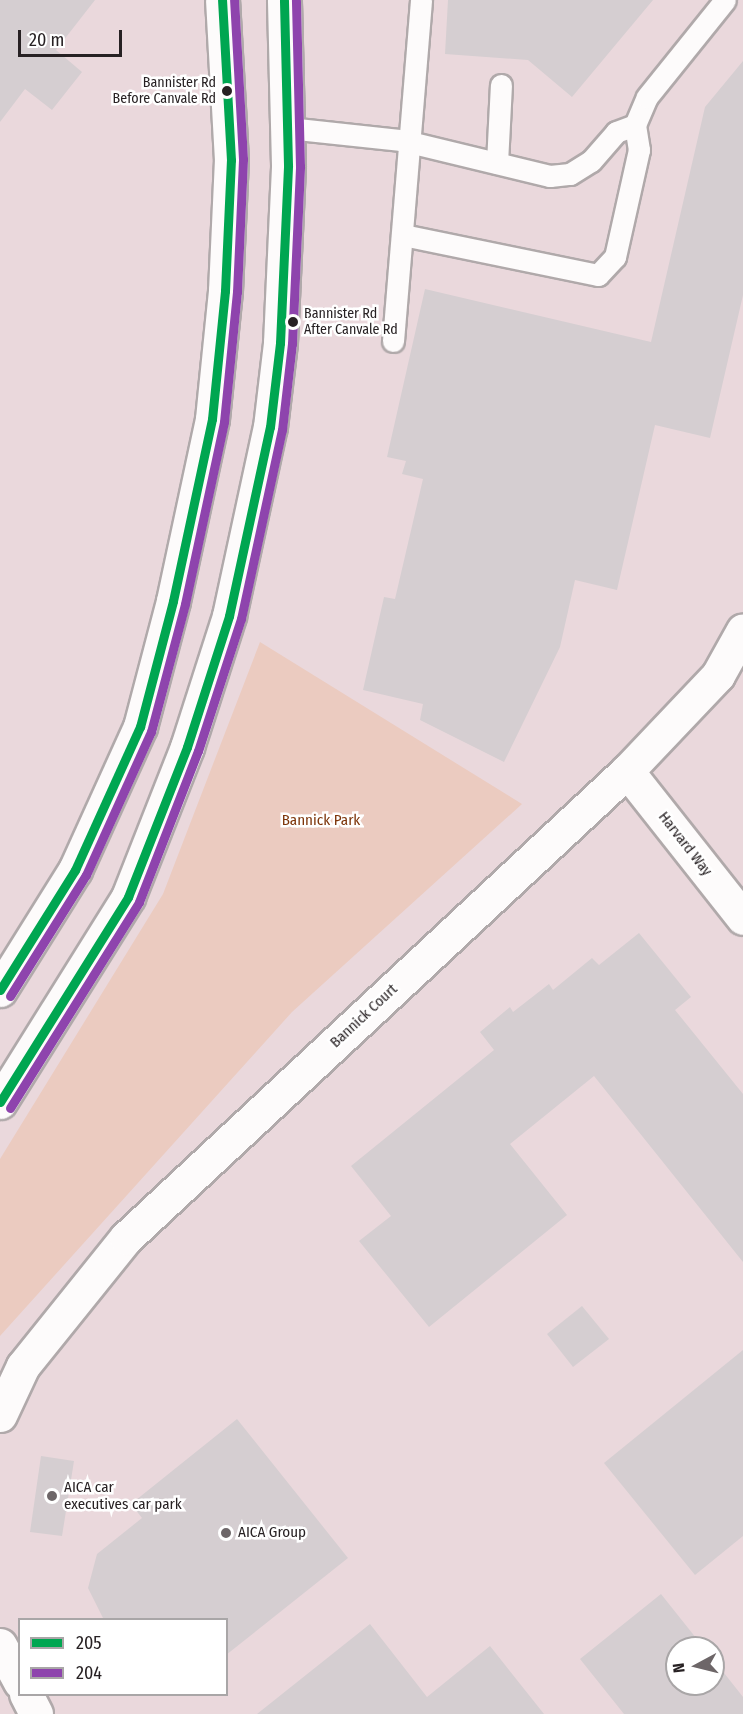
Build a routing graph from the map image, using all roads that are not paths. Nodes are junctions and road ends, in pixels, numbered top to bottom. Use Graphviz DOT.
graph roads {
  1 [pos="222,0"];
  2 [pos="284,0"];
  3 [pos="421,0"];
  4 [pos="725,0"];
  5 [pos="501,85"];
  6 [pos="635,125"];
  7 [pos="288,128"];
  8 [pos="412,143"];
  9 [pos="497,163"];
  10 [pos="403,235"];
  11 [pos="393,340"];
  12 [pos="743,630"];
  13 [pos="627,771"];
  14 [pos="743,918"];
  15 [pos="0,990"];
  16 [pos="0,1102"];
  17 [pos="0,1415"];
  18 [pos="0,1645"];
  19 [pos="18,1679"];
  20 [pos="27,1696"];
  21 [pos="36,1714"];
  1 -- 15 [label="main road"];
  2 -- 7 [label="main road"];
  3 -- 8 [label="lane"];
  4 -- 6 [label="lane"];
  5 -- 9 [label="lane"];
  6 -- 9 [label="lane"];
  6 -- 10 [label="lane"];
  7 -- 8 [label="lane"];
  7 -- 16 [label="main road"];
  8 -- 9 [label="lane"];
  8 -- 10 [label="lane"];
  10 -- 11 [label="lane"];
  12 -- 13 [label="main road, Bannick Court"];
  13 -- 14 [label="main road, Harvard Way"];
  13 -- 17 [label="main road, Bannick Court"];
  18 -- 19 [label="main road"];
  20 -- 21 [label="main road"];
}
